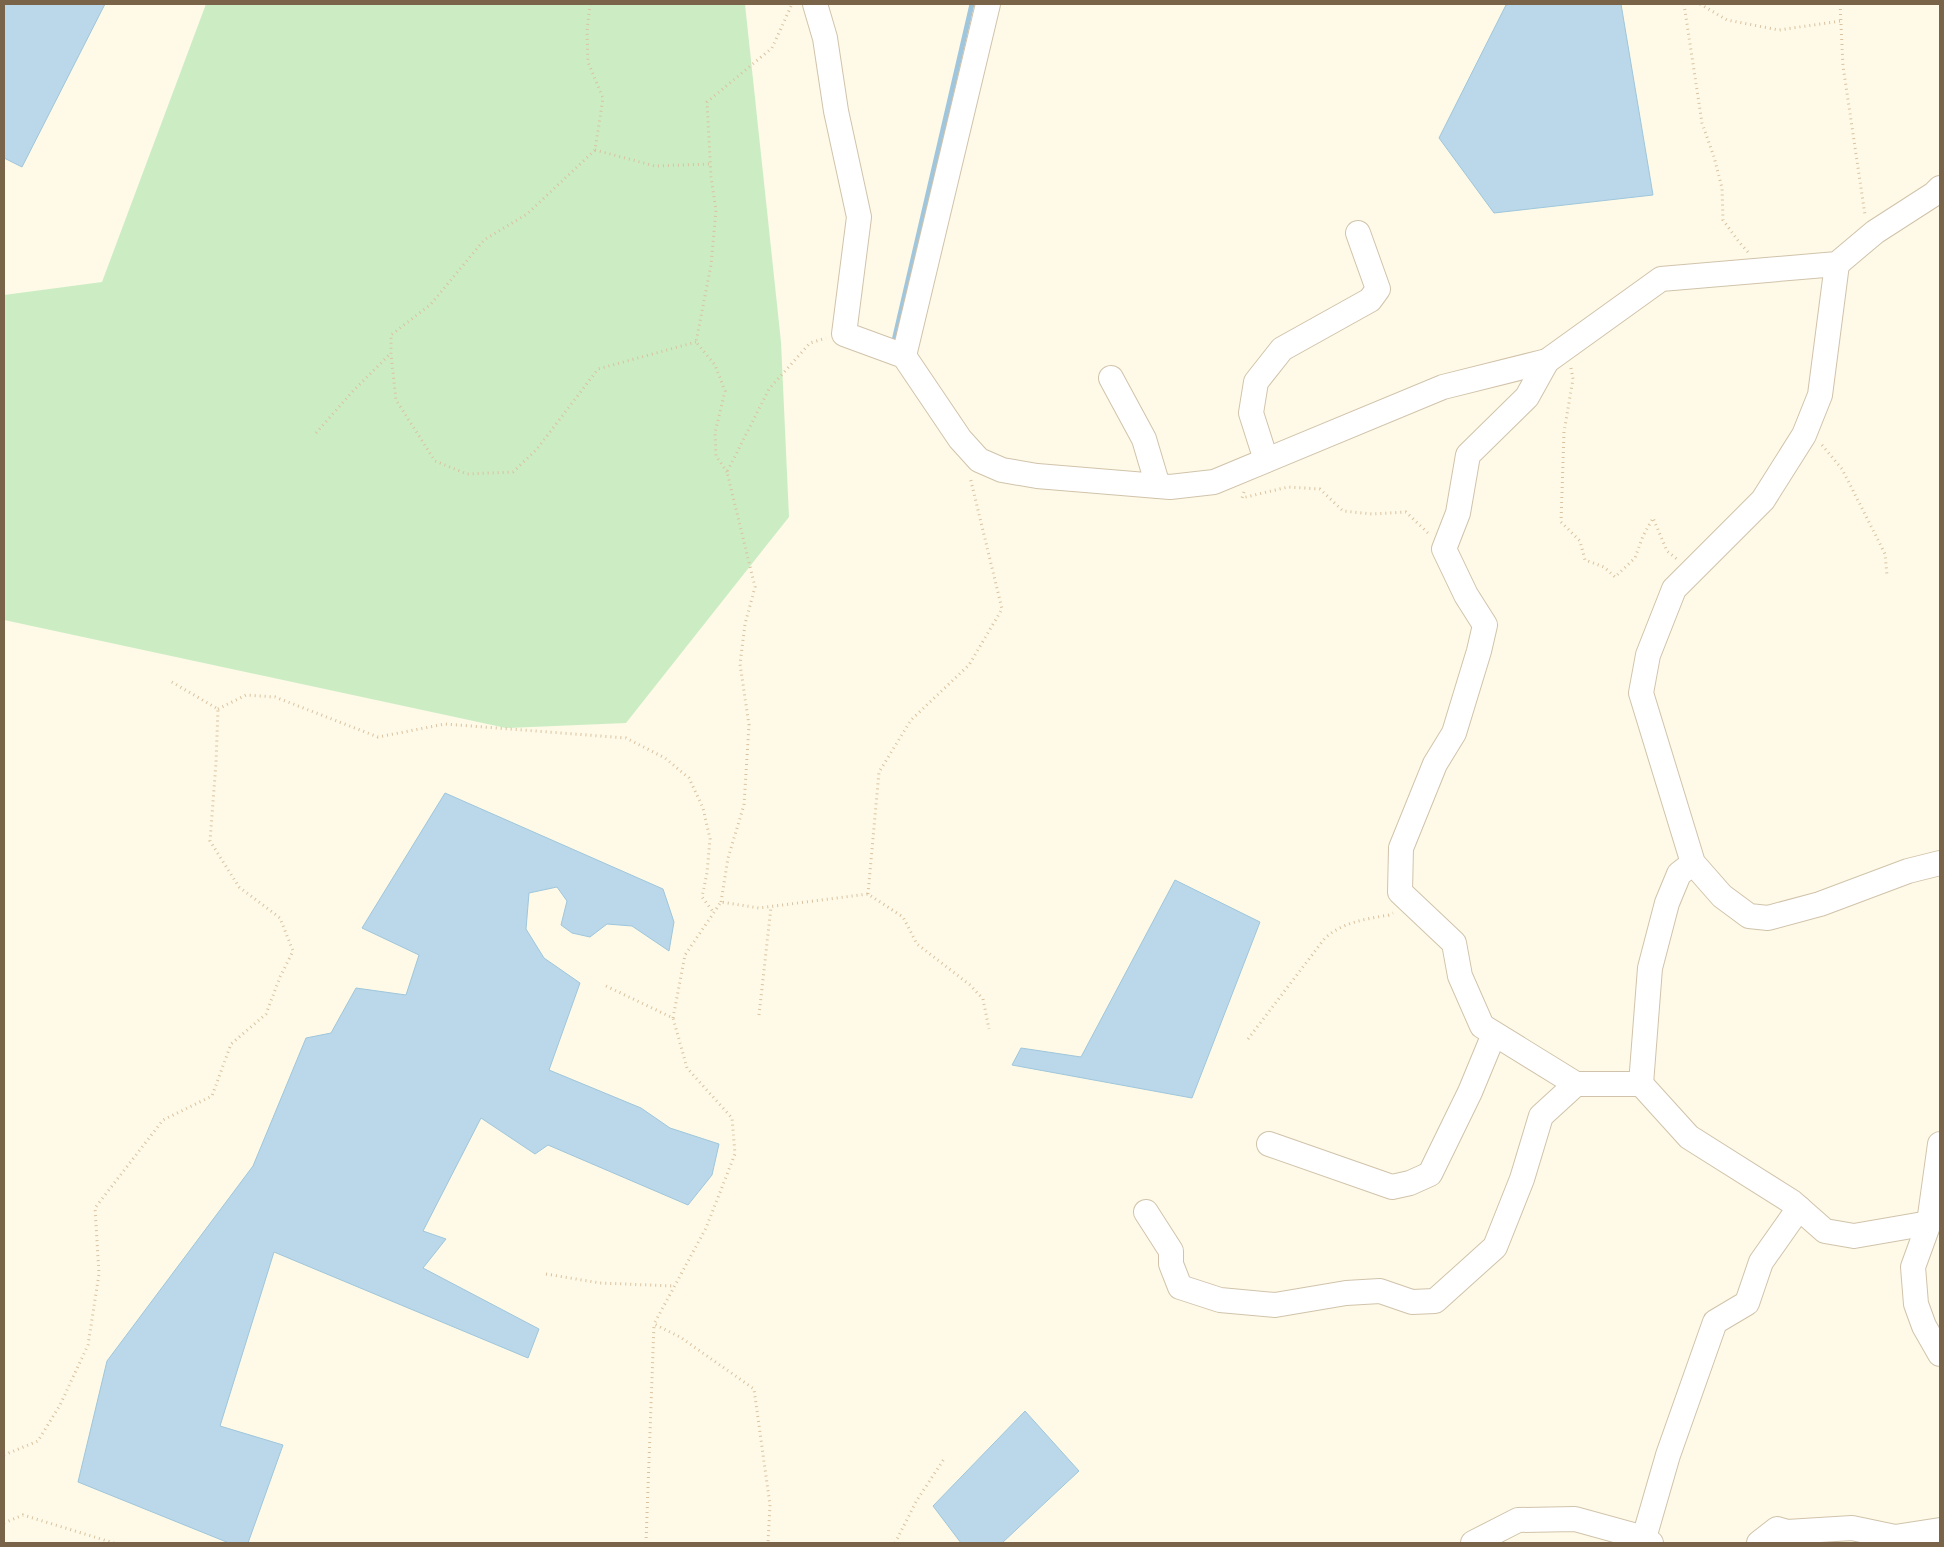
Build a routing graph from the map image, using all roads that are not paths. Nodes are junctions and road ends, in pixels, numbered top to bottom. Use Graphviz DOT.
graph roads {
  1 [pos="815,4"];
  2 [pos="988,4"];
  3 [pos="1940,188"];
  4 [pos="1358,233"];
  5 [pos="1838,264"];
  6 [pos="904,356"];
  7 [pos="1552,357"];
  8 [pos="1111,378"];
  9 [pos="1260,463"];
  10 [pos="1158,486"];
  11 [pos="1693,863"];
  12 [pos="1940,863"];
  13 [pos="1494,1034"];
  14 [pos="1576,1084"];
  15 [pos="1641,1084"];
  16 [pos="1269,1144"];
  17 [pos="1940,1144"];
  18 [pos="1799,1208"];
  19 [pos="1146,1212"];
  20 [pos="1929,1223"];
  21 [pos="1940,1354"];
  22 [pos="1940,1530"];
  23 [pos="1648,1541"];
  24 [pos="1473,1543"];
  25 [pos="1759,1543"];
  1 -- 6 [label="street"];
  2 -- 6 [label="street"];
  3 -- 5 [label="street"];
  4 -- 9 [label="street"];
  5 -- 7 [label="street"];
  5 -- 11 [label="street"];
  6 -- 10 [label="street"];
  7 -- 9 [label="street"];
  7 -- 13 [label="street"];
  8 -- 10 [label="street"];
  9 -- 10 [label="street"];
  11 -- 12 [label="street"];
  11 -- 15 [label="street"];
  13 -- 14 [label="street"];
  13 -- 16 [label="street"];
  14 -- 15 [label="street"];
  14 -- 19 [label="street"];
  15 -- 18 [label="street"];
  17 -- 20 [label="street"];
  18 -- 20 [label="street"];
  18 -- 23 [label="street"];
  20 -- 21 [label="street"];
  22 -- 25 [label="street"];
  23 -- 24 [label="street"];
}
